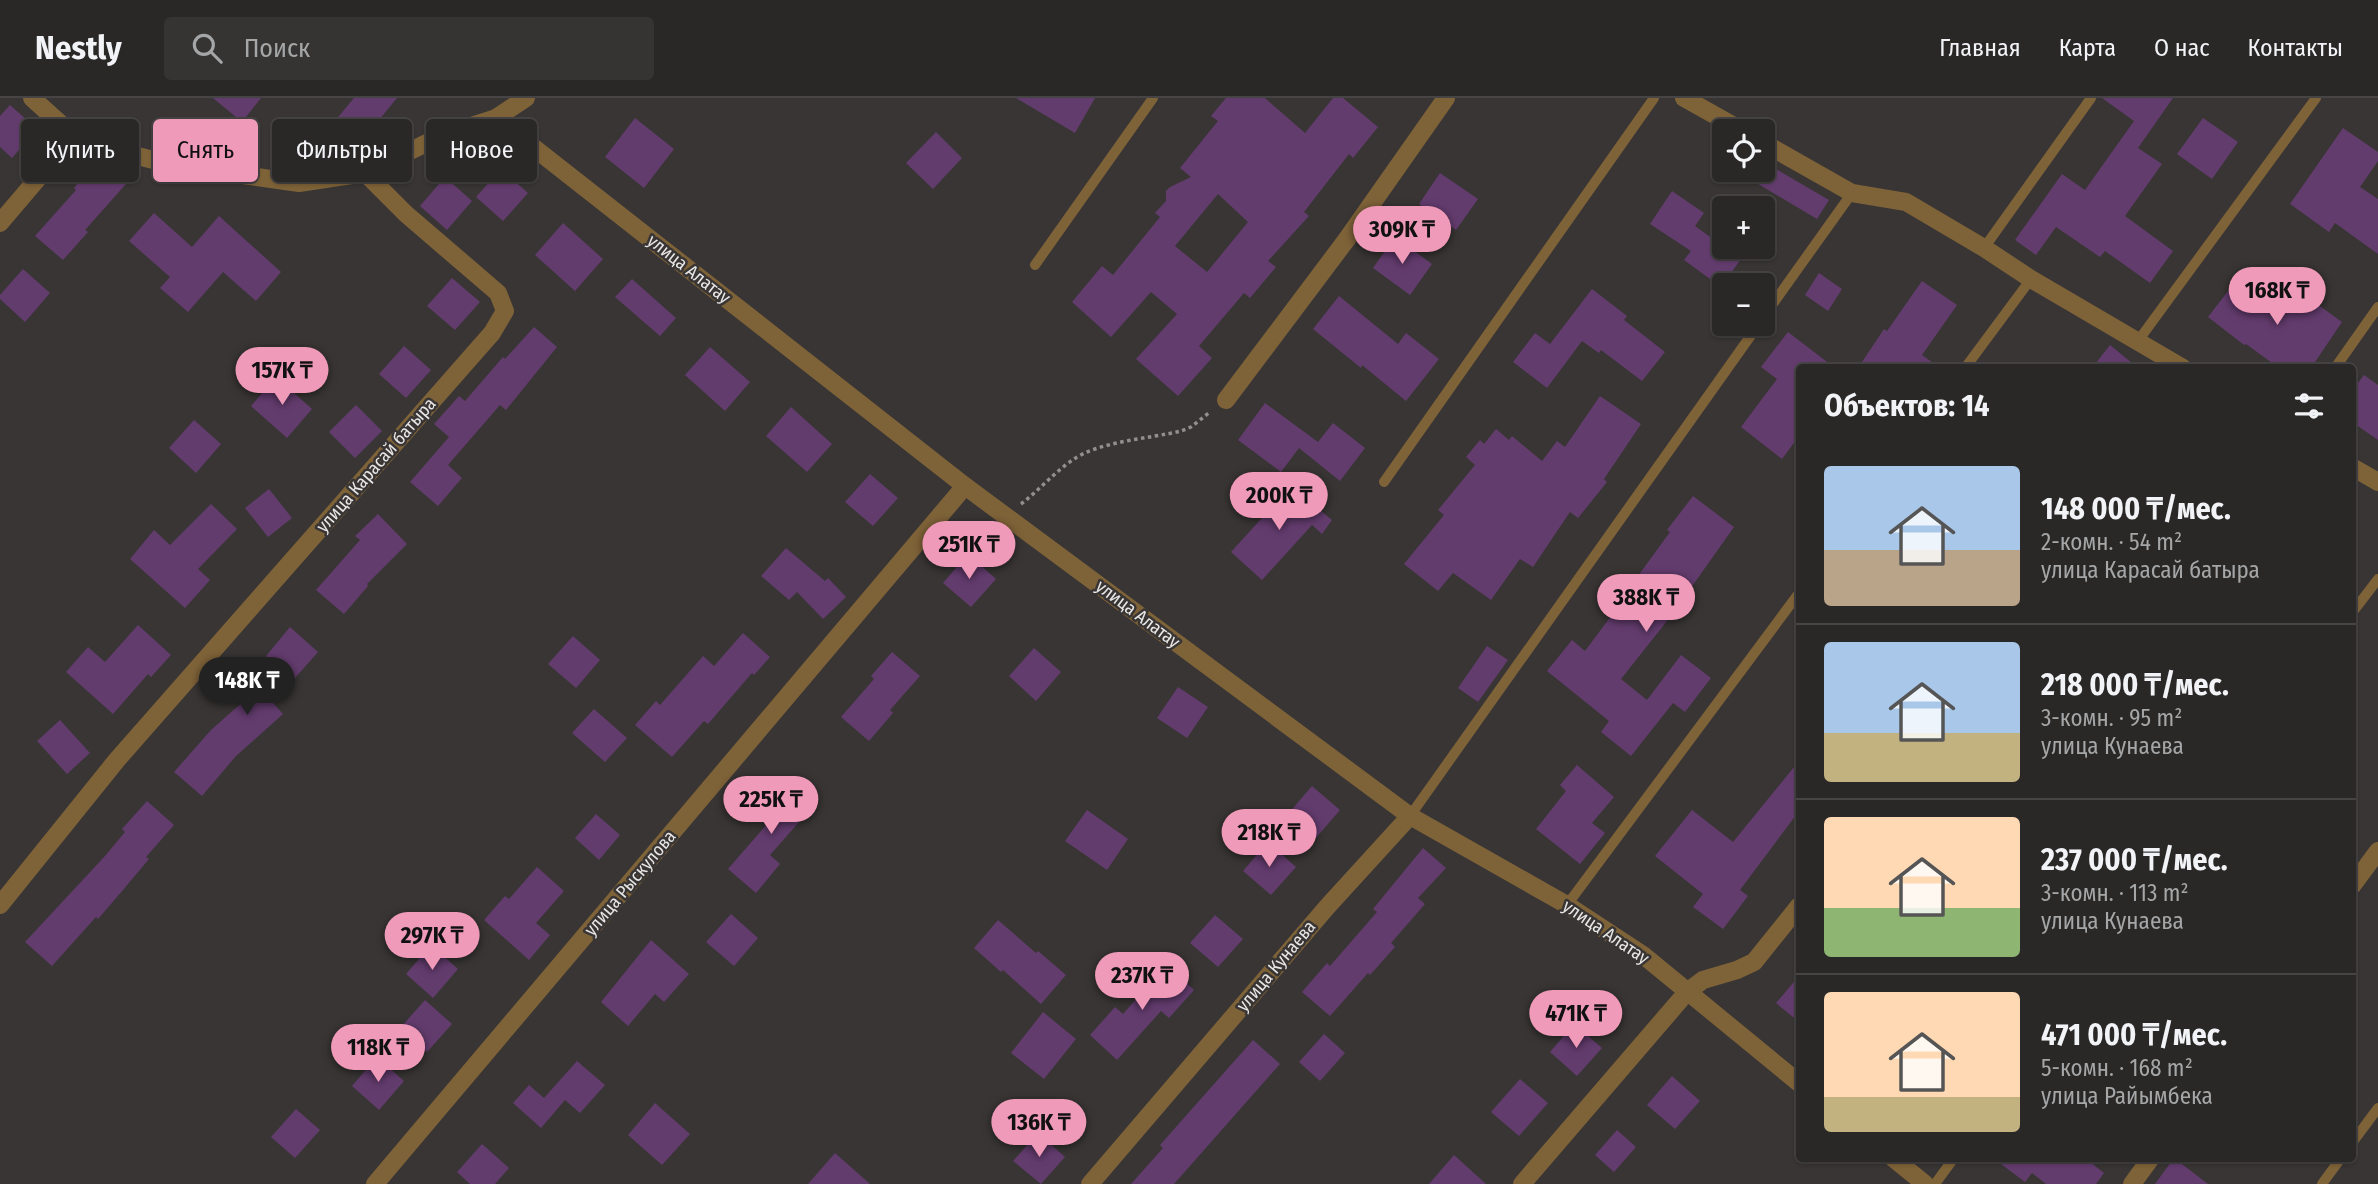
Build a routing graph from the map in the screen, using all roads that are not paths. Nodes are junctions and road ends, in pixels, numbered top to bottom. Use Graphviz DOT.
graph roads {
  1 [pos="32,98"];
  2 [pos="526,98"];
  3 [pos="1153,98"];
  4 [pos="1446,98"];
  5 [pos="1654,98"];
  6 [pos="1684,98"];
  7 [pos="2091,98"];
  8 [pos="2316,98"];
  9 [pos="496,118"];
  10 [pos="55,119"];
  11 [pos="1722,119"];
  12 [pos="1775,149"];
  13 [pos="412,150"];
  14 [pos="139,156"];
  15 [pos="272,179"];
  16 [pos="35,182"];
  17 [pos="374,182"];
  18 [pos="1852,193"];
  19 [pos="0,223"];
  20 [pos="1984,248"];
  21 [pos="1035,265"];
  22 [pos="2031,279"];
  23 [pos="1775,301"];
  24 [pos="2378,307"];
  25 [pos="1750,336"];
  26 [pos="2138,341"];
  27 [pos="1968,364"];
  28 [pos="2176,364"];
  29 [pos="2337,364"];
  30 [pos="1226,400"];
  31 [pos="2356,469"];
  32 [pos="1384,482"];
  33 [pos="2378,482"];
  34 [pos="965,486"];
  35 [pos="2378,579"];
  36 [pos="1796,597"];
  37 [pos="2356,608"];
  38 [pos="1410,816"];
  39 [pos="2378,851"];
  40 [pos="2356,881"];
  41 [pos="0,905"];
  42 [pos="1567,905"];
  43 [pos="1796,910"];
  44 [pos="1687,992"];
  45 [pos="1796,1081"];
  46 [pos="2378,1108"];
  47 [pos="2356,1138"];
  48 [pos="1898,1162"];
  49 [pos="1950,1162"];
  50 [pos="2148,1162"];
  51 [pos="2338,1162"];
  52 [pos="375,1184"];
  53 [pos="1090,1184"];
  54 [pos="1522,1184"];
  55 [pos="1927,1184"];
  56 [pos="2132,1184"];
  57 [pos="2322,1184"];
  1 -- 10 [label="street"];
  2 -- 9 [label="street"];
  3 -- 21 [label="lane"];
  4 -- 30 [label="street"];
  5 -- 32 [label="lane"];
  6 -- 11 [label="street"];
  7 -- 20 [label="lane"];
  8 -- 26 [label="lane"];
  9 -- 13 [label="street"];
  9 -- 34 [label="street, улица Алатау"];
  12 -- 18 [label="street"];
  14 -- 15 [label="street"];
  16 -- 19 [label="street"];
  17 -- 41 [label="street, улица Карасай батыра"];
  18 -- 20 [label="street"];
  18 -- 23 [label="lane"];
  20 -- 22 [label="street"];
  22 -- 26 [label="street"];
  22 -- 27 [label="lane"];
  24 -- 29 [label="lane"];
  25 -- 38 [label="lane"];
  26 -- 28 [label="street"];
  31 -- 33 [label="street"];
  34 -- 38 [label="street, улица Алатау"];
  34 -- 52 [label="street, улица Рыскулова"];
  35 -- 37 [label="lane"];
  36 -- 42 [label="lane"];
  38 -- 42 [label="street, улица Алатау"];
  38 -- 53 [label="street, улица Кунаева"];
  39 -- 40 [label="street"];
  42 -- 44 [label="street, улица Алатау"];
  43 -- 44 [label="street"];
  44 -- 45 [label="street, улица Алатау"];
  44 -- 54 [label="street"];
  46 -- 47 [label="lane"];
  48 -- 55 [label="street"];
  49 -- 55 [label="lane"];
  50 -- 56 [label="street"];
  51 -- 57 [label="lane"];
}
